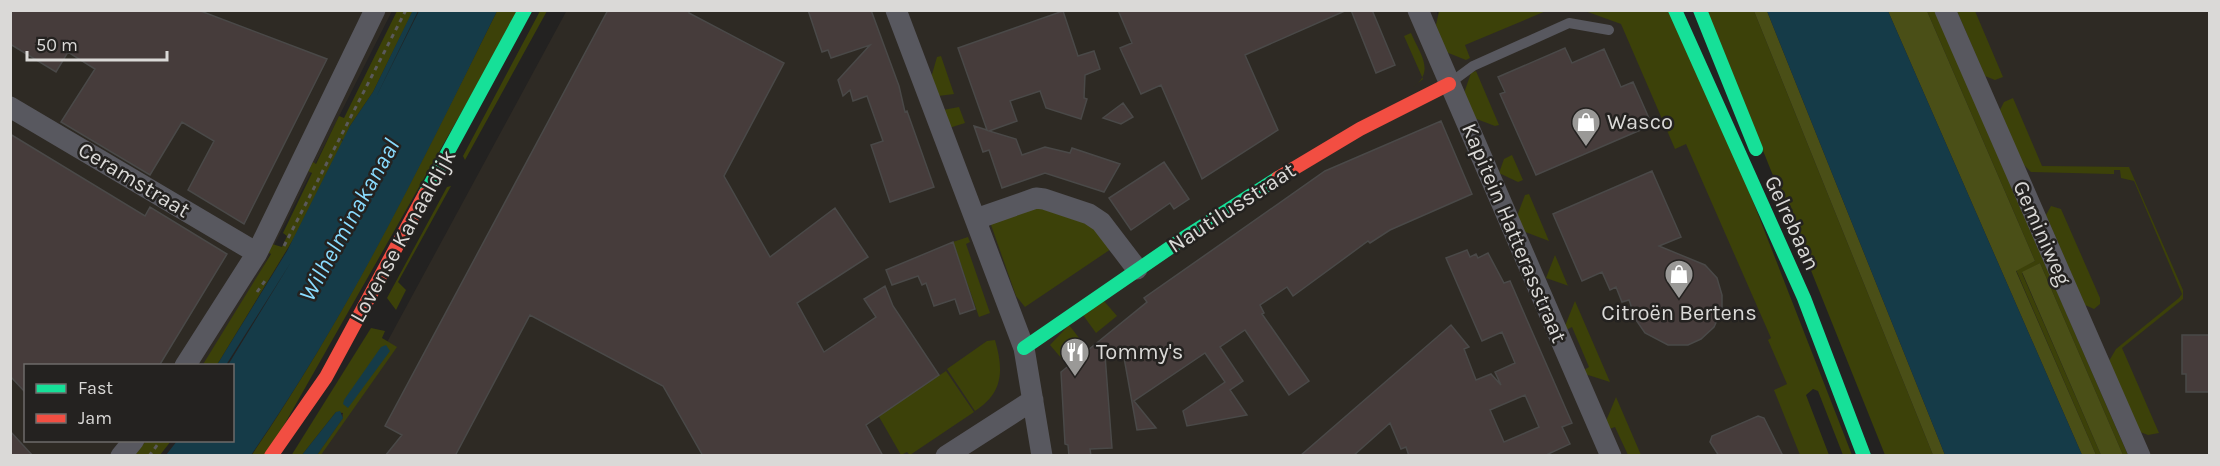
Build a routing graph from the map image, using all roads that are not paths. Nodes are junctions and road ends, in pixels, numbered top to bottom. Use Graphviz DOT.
graph roads {
  1 [pos="375,10"];
  2 [pos="525,10"];
  3 [pos="896,10"];
  4 [pos="1418,10"];
  5 [pos="1675,10"];
  6 [pos="1700,10"];
  7 [pos="1945,10"];
  8 [pos="1609,30"];
  9 [pos="1449,84"];
  10 [pos="10,107"];
  11 [pos="1762,163"];
  12 [pos="1779,207"];
  13 [pos="976,219"];
  14 [pos="257,253"];
  15 [pos="1137,269"];
  16 [pos="1024,348"];
  17 [pos="186,364"];
  18 [pos="1033,400"];
  19 [pos="133,442"];
  20 [pos="121,456"];
  21 [pos="271,456"];
  22 [pos="946,456"];
  23 [pos="1042,456"];
  24 [pos="1611,456"];
  25 [pos="1863,456"];
  26 [pos="1878,456"];
  27 [pos="2140,456"];
  1 -- 14 [label="street"];
  2 -- 21 [label="street, Lovense Kanaaldijk"];
  3 -- 13 [label="street"];
  4 -- 9 [label="street, Kapitein Hatterasstraat"];
  5 -- 25 [label="street, Gelrebaan"];
  6 -- 11 [label="street, Gelrebaan"];
  7 -- 27 [label="street, Geminiweg"];
  8 -- 9 [label="lane"];
  9 -- 15 [label="street, Nautilusstraat"];
  9 -- 24 [label="street, Kapitein Hatterasstraat"];
  10 -- 14 [label="street, Ceramstraat"];
  12 -- 26 [label="street, Gelrebaan"];
  13 -- 15 [label="street"];
  13 -- 16 [label="street"];
  14 -- 17 [label="street"];
  15 -- 16 [label="street, Nautilusstraat"];
  16 -- 18 [label="street"];
  18 -- 22 [label="street"];
  18 -- 23 [label="street"];
  19 -- 20 [label="street"];
}
